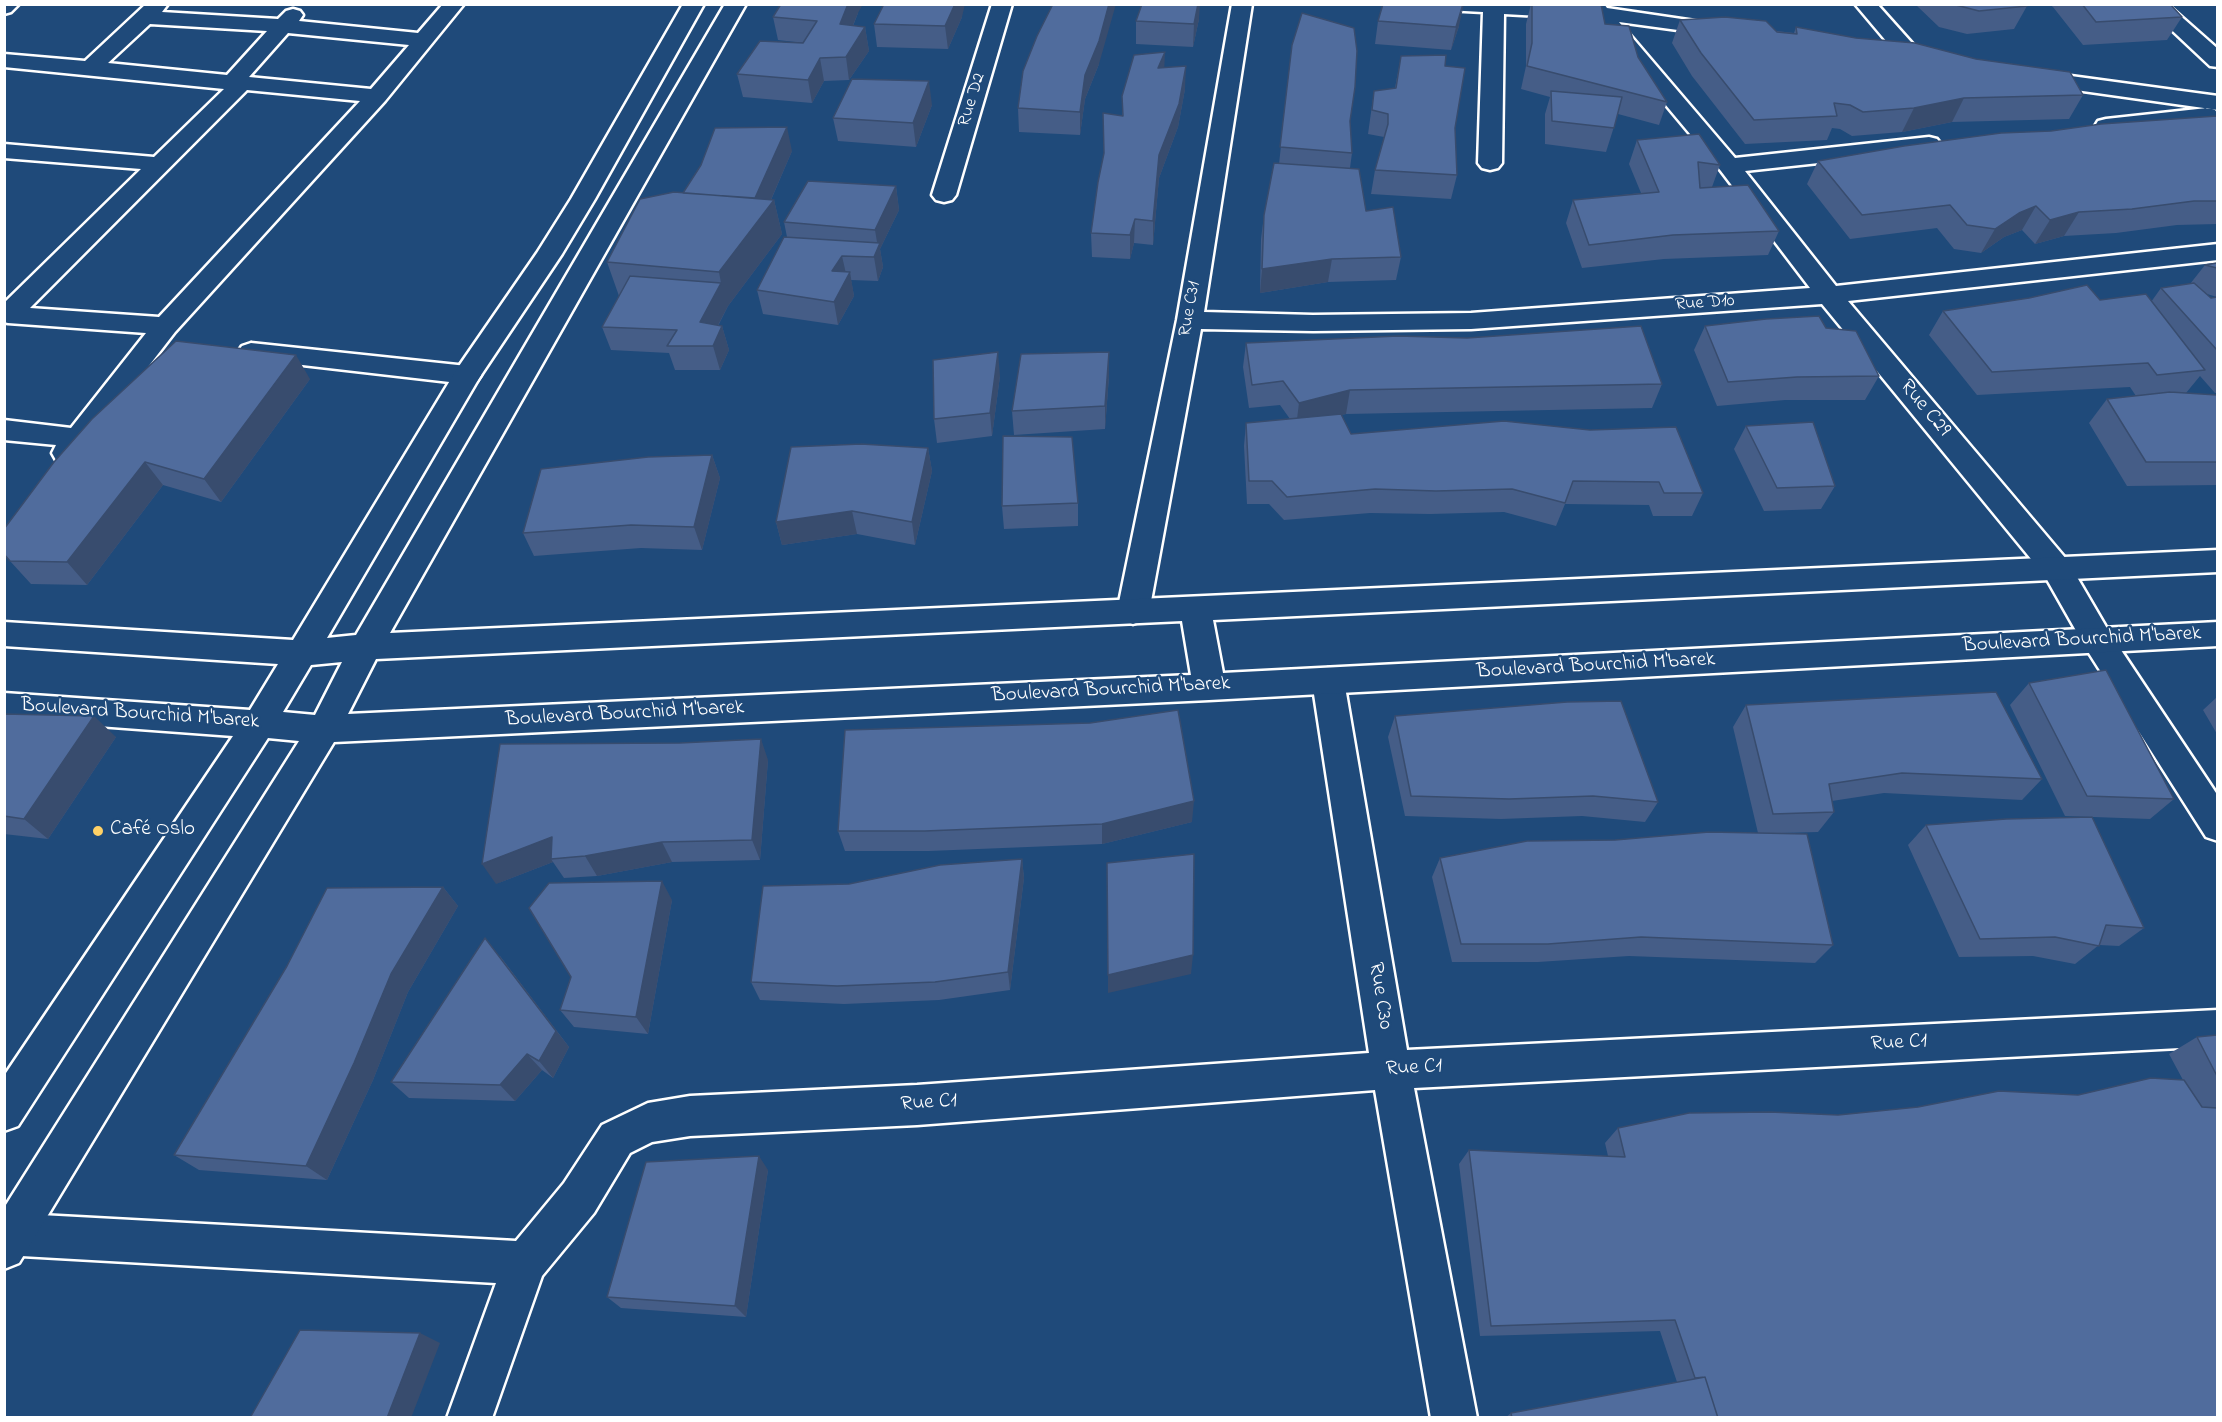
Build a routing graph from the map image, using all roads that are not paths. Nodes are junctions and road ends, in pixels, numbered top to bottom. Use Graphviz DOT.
graph roads {
  1 [pos="9,4"];
  2 [pos="303,4"];
  3 [pos="454,4"];
  4 [pos="694,4"];
  5 [pos="736,4"];
  6 [pos="1002,4"];
  7 [pos="1242,4"];
  8 [pos="1446,4"];
  9 [pos="1865,4"];
  10 [pos="2154,4"];
  11 [pos="4,8"];
  12 [pos="1494,8"];
  13 [pos="1596,9"];
  14 [pos="151,11"];
  15 [pos="283,26"];
  16 [pos="1737,32"];
  17 [pos="425,40"];
  18 [pos="1876,51"];
  19 [pos="1911,56"];
  20 [pos="4,60"];
  21 [pos="1933,60"];
  22 [pos="2217,61"];
  23 [pos="89,69"];
  24 [pos="2010,74"];
  25 [pos="237,84"];
  26 [pos="2082,86"];
  27 [pos="377,96"];
  28 [pos="2217,102"];
  29 [pos="2217,114"];
  30 [pos="2119,124"];
  31 [pos="2083,128"];
  32 [pos="1953,142"];
  33 [pos="4,151"];
  34 [pos="1490,163"];
  35 [pos="160,164"];
  36 [pos="1729,166"];
  37 [pos="944,195"];
  38 [pos="2217,252"];
  39 [pos="1829,295"];
  40 [pos="6,314"];
  41 [pos="1190,320"];
  42 [pos="159,334"];
  43 [pos="187,345"];
  44 [pos="222,349"];
  45 [pos="467,375"];
  46 [pos="4,430"];
  47 [pos="77,438"];
  48 [pos="48,476"];
  49 [pos="2217,561"];
  50 [pos="2056,568"];
  51 [pos="1196,609"];
  52 [pos="1133,612"];
  53 [pos="4,634"];
  54 [pos="2217,634"];
  55 [pos="2098,641"];
  56 [pos="366,647"];
  57 [pos="301,652"];
  58 [pos="1328,681"];
  59 [pos="1209,687"];
  60 [pos="4,706"];
  61 [pos="259,724"];
  62 [pos="324,729"];
  63 [pos="2217,826"];
  64 [pos="2217,1028"];
  65 [pos="1391,1070"];
  66 [pos="4,1112"];
  67 [pos="7,1239"];
  68 [pos="525,1263"];
  69 [pos="470,1418"];
  70 [pos="1454,1418"];
  1 -- 11 [label="street"];
  2 -- 15 [label="street"];
  3 -- 17 [label="street"];
  4 -- 45 [label="street"];
  5 -- 56 [label="street"];
  6 -- 37 [label="street, Rue D2"];
  7 -- 41 [label="street, Rue C31"];
  8 -- 12 [label="street"];
  9 -- 19 [label="street"];
  10 -- 22 [label="street"];
  12 -- 13 [label="street"];
  12 -- 34 [label="street"];
  13 -- 16 [label="street"];
  13 -- 36 [label="street, Rue C29"];
  14 -- 15 [label="street"];
  14 -- 23 [label="street"];
  15 -- 17 [label="street"];
  15 -- 25 [label="street"];
  17 -- 27 [label="street"];
  18 -- 19 [label="street"];
  19 -- 21 [label="street"];
  20 -- 23 [label="street"];
  23 -- 25 [label="street"];
  24 -- 26 [label="street"];
  25 -- 27 [label="street"];
  25 -- 35 [label="street"];
  26 -- 28 [label="street"];
  26 -- 30 [label="street"];
  27 -- 42 [label="street"];
  29 -- 30 [label="street"];
  30 -- 31 [label="street"];
  32 -- 36 [label="street"];
  33 -- 35 [label="street"];
  35 -- 40 [label="street"];
  36 -- 39 [label="street, Rue C29"];
  38 -- 39 [label="street, Rue D10"];
  39 -- 41 [label="street, Rue D10"];
  39 -- 50 [label="street, Rue C29"];
  40 -- 42 [label="street"];
  41 -- 52 [label="street, Rue C31"];
  42 -- 43 [label="street"];
  42 -- 47 [label="street"];
  44 -- 45 [label="street"];
  45 -- 57 [label="street"];
  46 -- 47 [label="street"];
  47 -- 48 [label="street"];
  49 -- 50 [label="street"];
  50 -- 51 [label="street"];
  50 -- 55 [label="street, Rue C29"];
  51 -- 52 [label="street"];
  51 -- 59 [label="street"];
  52 -- 56 [label="street"];
  53 -- 57 [label="street"];
  54 -- 55 [label="street, Boulevard Bourchid M'barek"];
  55 -- 58 [label="street, Boulevard Bourchid M'barek"];
  55 -- 63 [label="street, Rue C29"];
  56 -- 57 [label="street"];
  56 -- 62 [label="street"];
  57 -- 61 [label="street"];
  58 -- 59 [label="street, Boulevard Bourchid M'barek"];
  58 -- 65 [label="street, Rue C30"];
  59 -- 62 [label="street, Boulevard Bourchid M'barek"];
  60 -- 61 [label="street, Boulevard Bourchid M'barek"];
  61 -- 62 [label="street, Boulevard Bourchid M'barek"];
  61 -- 66 [label="street"];
  62 -- 67 [label="street"];
  64 -- 65 [label="street, Rue C1"];
  65 -- 68 [label="street, Rue C1"];
  65 -- 70 [label="street, Rue C30"];
  67 -- 68 [label="street"];
  68 -- 69 [label="street"];
}
